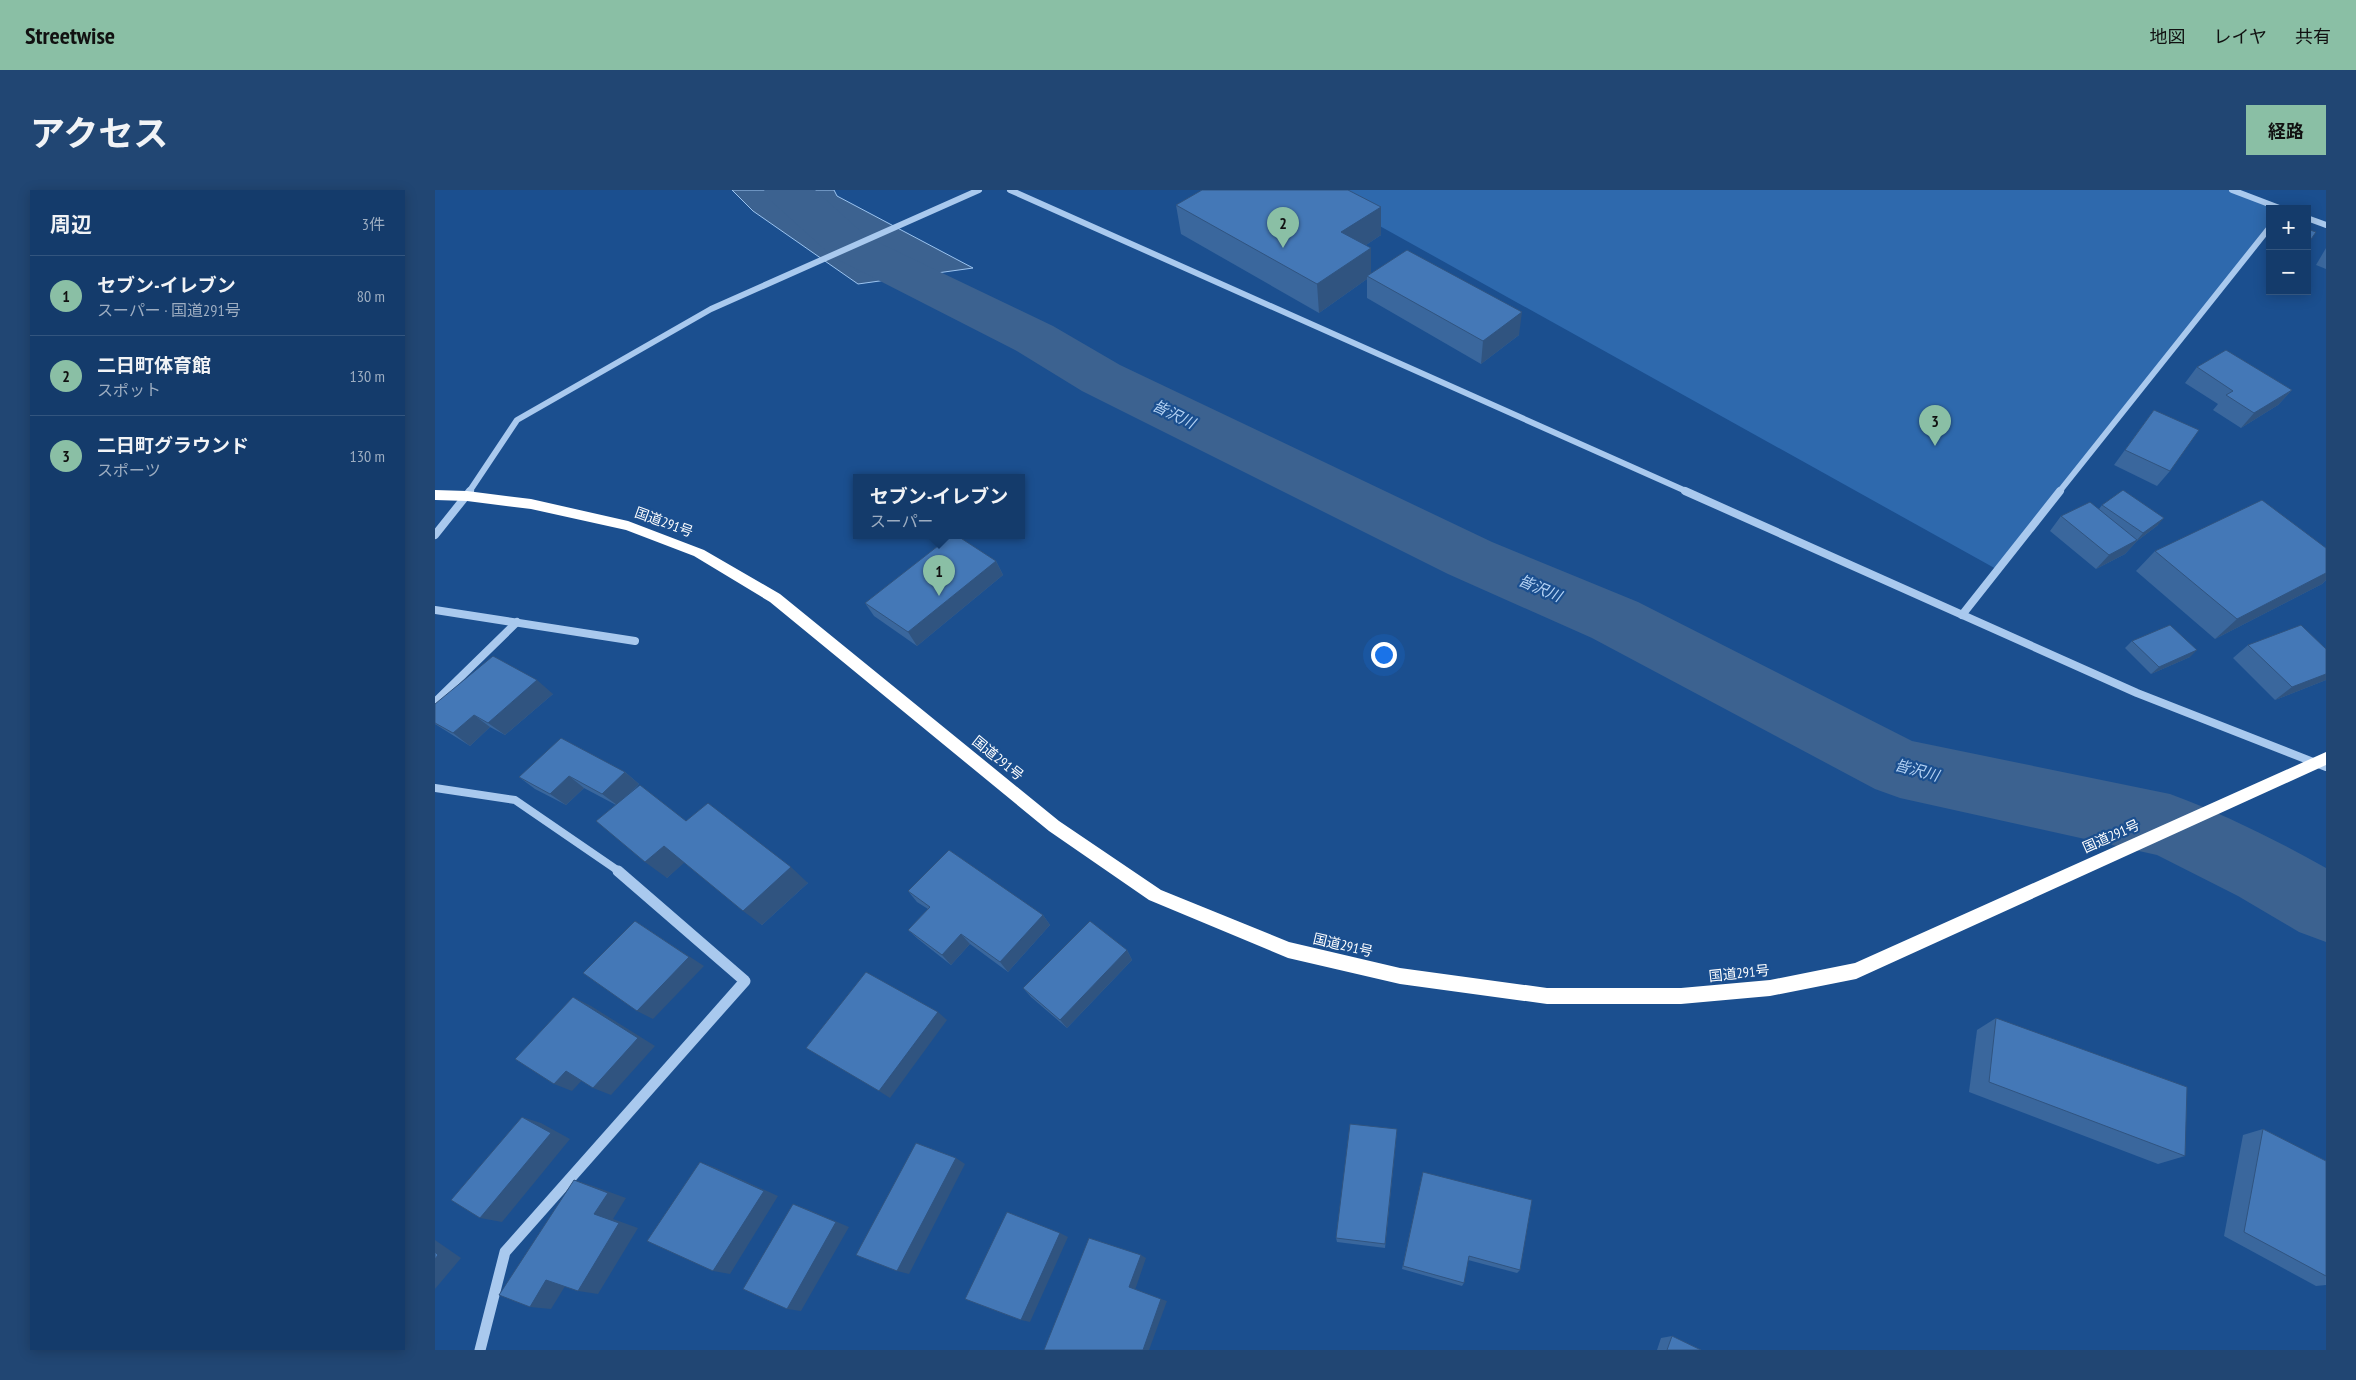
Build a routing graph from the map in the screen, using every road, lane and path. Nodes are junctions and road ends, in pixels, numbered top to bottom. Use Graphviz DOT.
graph roads {
  1 [pos="979,190"];
  2 [pos="1009,190"];
  3 [pos="2232,190"];
  4 [pos="2271,205"];
  5 [pos="2311,220"];
  6 [pos="2326,226"];
  7 [pos="2266,232"];
  8 [pos="435,495"];
  9 [pos="467,496"];
  10 [pos="435,535"];
  11 [pos="435,610"];
  12 [pos="1962,615"];
  13 [pos="517,622"];
  14 [pos="635,640"];
  15 [pos="435,702"];
  16 [pos="2322,763"];
  17 [pos="435,788"];
  18 [pos="480,1350"];
  1 -- 9 [label="street"];
  2 -- 12 [label="street"];
  3 -- 4 [label="street"];
  5 -- 6 [label="street"];
  7 -- 12 [label="street"];
  8 -- 9 [label="highway, 国道291号"];
  9 -- 10 [label="street"];
  9 -- 16 [label="highway, 国道291号"];
  11 -- 13 [label="street"];
  12 -- 16 [label="street"];
  13 -- 14 [label="street"];
  13 -- 15 [label="street"];
  17 -- 18 [label="street"];
}
